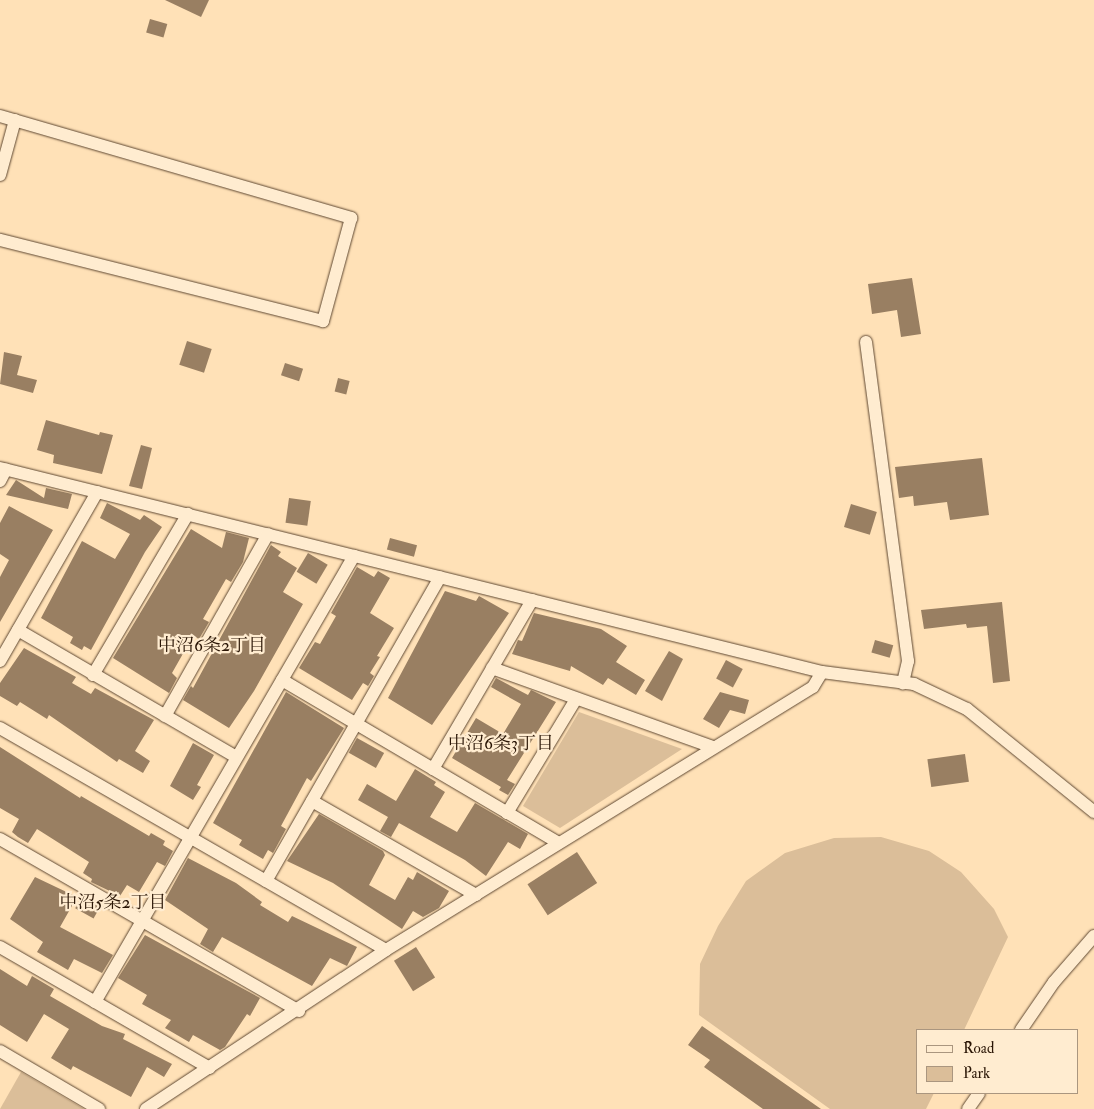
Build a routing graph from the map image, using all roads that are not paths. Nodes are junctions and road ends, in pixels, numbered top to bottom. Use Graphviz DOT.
graph roads {
  1 [pos="0,116"];
  2 [pos="15,120"];
  3 [pos="0,175"];
  4 [pos="0,240"];
  5 [pos="866,342"];
  6 [pos="2,473"];
  7 [pos="97,492"];
  8 [pos="188,514"];
  9 [pos="268,534"];
  10 [pos="354,556"];
  11 [pos="440,577"];
  12 [pos="532,600"];
  13 [pos="18,630"];
  14 [pos="0,661"];
  15 [pos="492,668"];
  16 [pos="822,672"];
  17 [pos="94,674"];
  18 [pos="282,680"];
  19 [pos="903,683"];
  20 [pos="576,699"];
  21 [pos="165,716"];
  22 [pos="356,724"];
  23 [pos="0,728"];
  24 [pos="713,747"];
  25 [pos="236,758"];
  26 [pos="433,769"];
  27 [pos="312,801"];
  28 [pos="1094,812"];
  29 [pos="507,813"];
  30 [pos="190,837"];
  31 [pos="0,839"];
  32 [pos="559,843"];
  33 [pos="266,881"];
  34 [pos="476,895"];
  35 [pos="142,920"];
  36 [pos="1094,936"];
  37 [pos="0,947"];
  38 [pos="386,950"];
  39 [pos="95,1002"];
  40 [pos="299,1011"];
  41 [pos="1022,1029"];
  42 [pos="0,1050"];
  43 [pos="210,1068"];
  44 [pos="978,1094"];
  45 [pos="99,1109"];
  46 [pos="146,1109"];
  47 [pos="968,1109"];
  1 -- 2 [label="street"];
  2 -- 3 [label="street"];
  2 -- 4 [label="street"];
  5 -- 19 [label="street"];
  6 -- 7 [label="street"];
  7 -- 8 [label="street"];
  7 -- 13 [label="street"];
  8 -- 9 [label="street"];
  8 -- 17 [label="street"];
  9 -- 10 [label="street"];
  9 -- 21 [label="street"];
  10 -- 11 [label="street"];
  10 -- 18 [label="street"];
  11 -- 12 [label="street"];
  11 -- 22 [label="street"];
  12 -- 15 [label="street"];
  12 -- 16 [label="street"];
  13 -- 14 [label="street"];
  13 -- 17 [label="street"];
  15 -- 20 [label="street"];
  15 -- 26 [label="street"];
  16 -- 19 [label="street"];
  16 -- 24 [label="street"];
  17 -- 21 [label="street"];
  18 -- 22 [label="street"];
  18 -- 25 [label="street"];
  19 -- 28 [label="street"];
  20 -- 24 [label="street"];
  20 -- 29 [label="street"];
  21 -- 25 [label="street"];
  22 -- 26 [label="street"];
  22 -- 27 [label="street"];
  23 -- 30 [label="street"];
  24 -- 32 [label="street"];
  25 -- 30 [label="street"];
  26 -- 29 [label="street"];
  27 -- 33 [label="street"];
  27 -- 34 [label="street"];
  29 -- 32 [label="street"];
  30 -- 33 [label="street"];
  30 -- 35 [label="street"];
  31 -- 35 [label="street"];
  32 -- 34 [label="street"];
  33 -- 38 [label="street"];
  34 -- 38 [label="street"];
  35 -- 39 [label="street"];
  35 -- 40 [label="street"];
  36 -- 41 [label="street"];
  37 -- 39 [label="street"];
  38 -- 40 [label="street"];
  39 -- 43 [label="street"];
  40 -- 43 [label="street"];
  42 -- 45 [label="street"];
  43 -- 46 [label="street"];
  44 -- 47 [label="street"];
}
